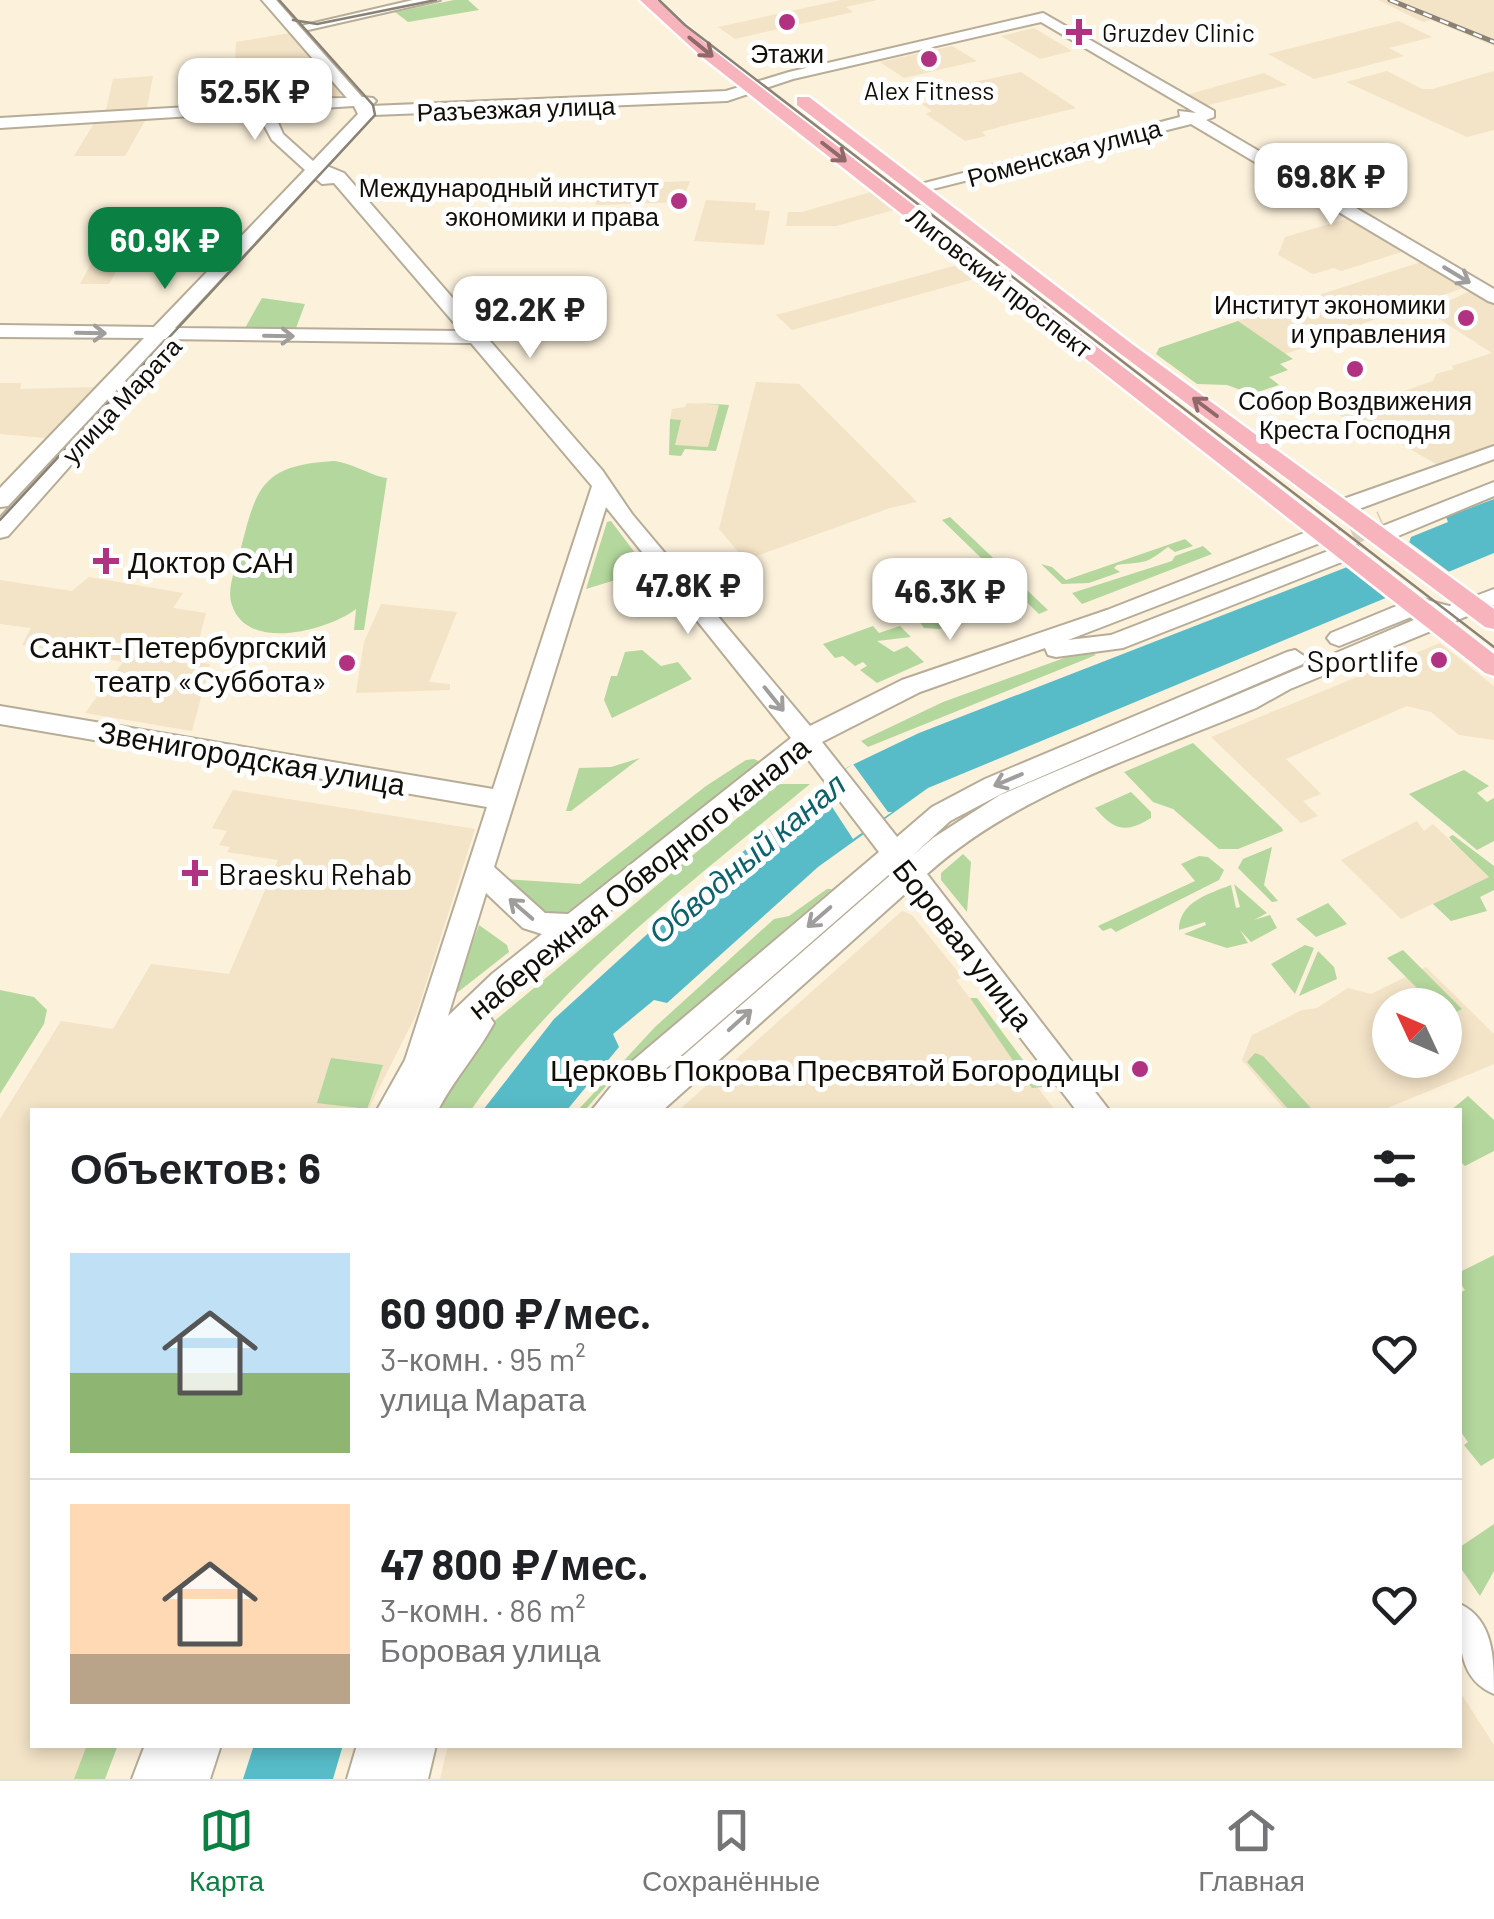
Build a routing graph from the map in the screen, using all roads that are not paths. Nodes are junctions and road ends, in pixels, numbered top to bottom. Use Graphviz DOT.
graph roads {
  1 [pos="269,0"];
  2 [pos="285,0"];
  3 [pos="433,0"];
  4 [pos="648,0"];
  5 [pos="676,1"];
  6 [pos="308,26"];
  7 [pos="704,26"];
  8 [pos="756,65"];
  9 [pos="775,80"];
  10 [pos="755,90"];
  11 [pos="263,106"];
  12 [pos="370,106"];
  13 [pos="1200,116"];
  14 [pos="0,120"];
  15 [pos="324,173"];
  16 [pos="919,190"];
  17 [pos="1494,298"];
  18 [pos="0,331"];
  19 [pos="159,334"];
  20 [pos="182,334"];
  21 [pos="471,338"];
  22 [pos="1494,452"];
  23 [pos="1494,464"];
  24 [pos="1494,476"];
  25 [pos="601,488"];
  26 [pos="1494,488"];
  27 [pos="0,502"];
  28 [pos="1340,508"];
  29 [pos="1380,529"];
  30 [pos="0,531"];
  31 [pos="1330,543"];
  32 [pos="1445,600"];
  33 [pos="1494,622"];
  34 [pos="1494,666"];
  35 [pos="0,714"];
  36 [pos="0,727"];
  37 [pos="811,746"];
  38 [pos="502,806"];
  39 [pos="901,864"];
  40 [pos="481,871"];
  41 [pos="571,925"];
  42 [pos="419,1064"];
  43 [pos="393,1108"];
  44 [pos="408,1108"];
  45 [pos="423,1108"];
  46 [pos="610,1108"];
  47 [pos="644,1108"];
  48 [pos="1092,1108"];
  49 [pos="1462,1626"];
  50 [pos="1494,1674"];
  51 [pos="164,1748"];
  52 [pos="199,1748"];
  53 [pos="376,1748"];
  54 [pos="415,1748"];
  55 [pos="153,1779"];
  56 [pos="189,1779"];
  57 [pos="368,1779"];
  58 [pos="407,1779"];
  1 -- 12 [label="street"];
  2 -- 6 [label="street"];
  3 -- 6 [label="street"];
  4 -- 10 [label="main road, Лиговский проспект, one-way"];
  5 -- 7 [label="main road"];
  6 -- 12 [label="street"];
  8 -- 9 [label="main road, Лиговский проспект"];
  9 -- 10 [label="street, Разъезжая улица"];
  9 -- 13 [label="street, Разъезжая улица"];
  9 -- 16 [label="main road, Лиговский проспект"];
  10 -- 12 [label="street, Разъезжая улица"];
  10 -- 31 [label="main road, Лиговский проспект, one-way"];
  11 -- 12 [label="street, Разъезжая улица"];
  11 -- 14 [label="street, Разъезжая улица"];
  11 -- 15 [label="street"];
  12 -- 15 [label="street, улица Марата"];
  13 -- 16 [label="street, Роменская улица"];
  13 -- 17 [label="street, one-way"];
  15 -- 19 [label="street, улица Марата"];
  15 -- 20 [label="street, улица Марата"];
  15 -- 21 [label="street"];
  28 -- 16 [label="main road, Лиговский проспект, one-way"];
  18 -- 19 [label="street, one-way"];
  19 -- 20 [label="street"];
  19 -- 27 [label="street, улица Марата"];
  20 -- 21 [label="street, one-way"];
  20 -- 30 [label="street, улица Марата"];
  21 -- 25 [label="street"];
  22 -- 28 [label="street"];
  23 -- 29 [label="street"];
  24 -- 29 [label="street"];
  25 -- 37 [label="street, one-way"];
  25 -- 38 [label="street"];
  26 -- 29 [label="street"];
  28 -- 29 [label="main road, Лиговский проспект"];
  29 -- 32 [label="main road, Лиговский проспект"];
  31 -- 32 [label="main road, Лиговский проспект"];
  31 -- 37 [label="street, набережная Обводного канала"];
  31 -- 37 [label="street, набережная Обводного канала"];
  32 -- 33 [label="main road"];
  32 -- 34 [label="main road"];
  32 -- 39 [label="street"];
  35 -- 38 [label="street, Звенигородская улица"];
  36 -- 38 [label="street, Звенигородская улица"];
  37 -- 39 [label="street, Боровая улица"];
  37 -- 41 [label="street, набережная Обводного канала"];
  37 -- 45 [label="street, набережная Обводного канала"];
  38 -- 40 [label="street"];
  39 -- 46 [label="street, one-way"];
  47 -- 39 [label="street, one-way"];
  39 -- 48 [label="street, Боровая улица"];
  41 -- 40 [label="street, one-way"];
  40 -- 42 [label="street"];
  41 -- 42 [label="street, набережная Обводного канала"];
  42 -- 43 [label="street, набережная Обводного канала"];
  42 -- 44 [label="street"];
  49 -- 50 [label="street"];
  51 -- 55 [label="street"];
  52 -- 56 [label="street"];
  53 -- 57 [label="street"];
  54 -- 58 [label="street"];
}
